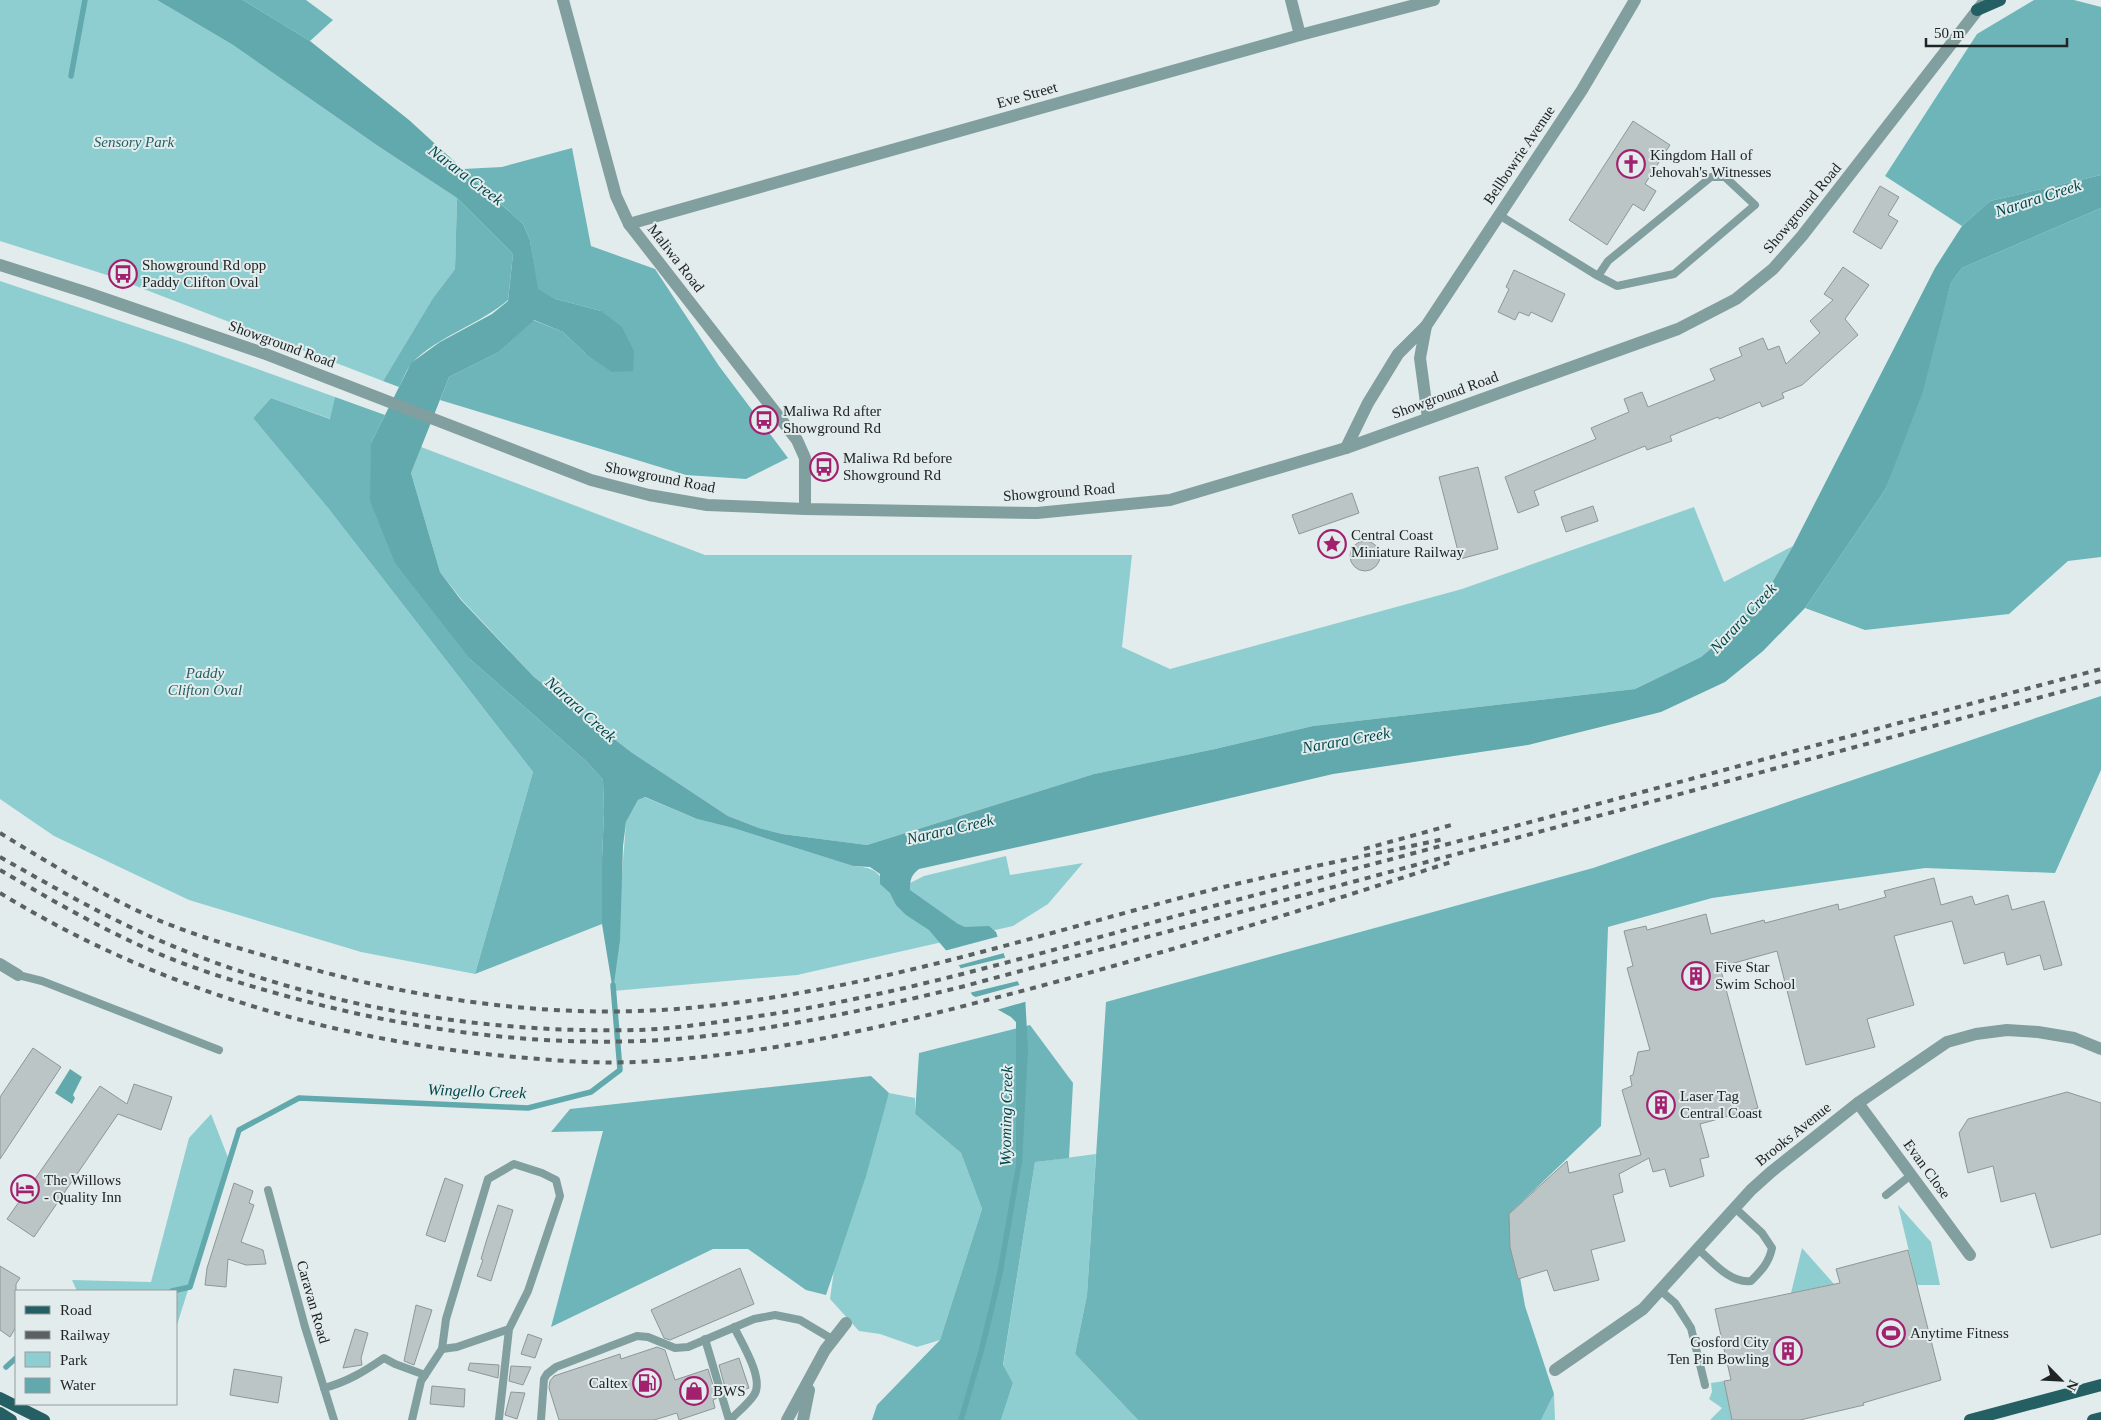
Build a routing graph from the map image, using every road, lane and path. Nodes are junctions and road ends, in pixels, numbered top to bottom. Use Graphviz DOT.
graph roads {
  1 [pos="563,0"];
  2 [pos="1290,0"];
  3 [pos="1434,0"];
  4 [pos="1635,0"];
  5 [pos="2000,0"];
  6 [pos="1982,5"];
  7 [pos="1300,35"];
  8 [pos="1499,215"];
  9 [pos="629,224"];
  10 [pos="0,265"];
  11 [pos="1598,276"];
  12 [pos="1426,326"];
  13 [pos="1428,418"];
  14 [pos="1346,448"];
  15 [pos="805,510"];
  16 [pos="0,964"];
  17 [pos="18,975"];
  18 [pos="2101,1049"];
  19 [pos="220,1050"];
  20 [pos="1858,1103"];
  21 [pos="1911,1175"];
  22 [pos="268,1190"];
  23 [pos="1886,1195"];
  24 [pos="1735,1208"];
  25 [pos="1698,1249"];
  26 [pos="1970,1255"];
  27 [pos="1660,1290"];
  28 [pos="846,1323"];
  29 [pos="734,1327"];
  30 [pos="509,1329"];
  31 [pos="832,1338"];
  32 [pos="705,1339"];
  33 [pos="442,1349"];
  34 [pos="1555,1370"];
  35 [pos="813,1373"];
  36 [pos="425,1375"];
  37 [pos="2101,1384"];
  38 [pos="1705,1385"];
  39 [pos="324,1388"];
  40 [pos="0,1398"];
  41 [pos="0,1413"];
  42 [pos="2101,1418"];
  43 [pos="499,1419"];
  44 [pos="11,1420"];
  45 [pos="44,1420"];
  46 [pos="334,1420"];
  47 [pos="412,1420"];
  48 [pos="541,1420"];
  49 [pos="730,1420"];
  50 [pos="787,1420"];
  51 [pos="803,1420"];
  52 [pos="1970,1420"];
  53 [pos="2093,1420"];
  1 -- 9 [label="street, Maliwa Road"];
  2 -- 7 [label="street"];
  3 -- 7 [label="street, Eve Street"];
  4 -- 8 [label="street, Bellbowrie Avenue"];
  5 -- 6 [label="main road"];
  6 -- 13 [label="street, Showground Road"];
  7 -- 9 [label="street, Eve Street"];
  8 -- 11 [label="lane"];
  8 -- 12 [label="street, Bellbowrie Avenue"];
  9 -- 15 [label="street, Maliwa Road"];
  10 -- 15 [label="street, Showground Road"];
  11 -- 11 [label="lane"];
  12 -- 13 [label="street, Bellbowrie Avenue"];
  12 -- 14 [label="street, Bellbowrie Avenue"];
  13 -- 14 [label="street, Showground Road"];
  14 -- 15 [label="street, Showground Road"];
  16 -- 17 [label="street"];
  17 -- 19 [label="lane"];
  18 -- 20 [label="street, Brooks Avenue"];
  20 -- 21 [label="street, Evan Close"];
  20 -- 24 [label="street, Brooks Avenue"];
  21 -- 23 [label="lane"];
  21 -- 26 [label="street, Evan Close"];
  22 -- 39 [label="lane, Caravan Road"];
  24 -- 25 [label="street, Brooks Avenue"];
  24 -- 25 [label="lane"];
  25 -- 27 [label="street, Brooks Avenue"];
  27 -- 34 [label="street, Brooks Avenue"];
  27 -- 38 [label="lane"];
  28 -- 31 [label="street"];
  29 -- 31 [label="lane"];
  29 -- 32 [label="lane"];
  29 -- 49 [label="lane"];
  30 -- 33 [label="lane"];
  30 -- 33 [label="lane"];
  30 -- 43 [label="lane"];
  31 -- 35 [label="street"];
  32 -- 48 [label="lane"];
  32 -- 49 [label="lane"];
  33 -- 36 [label="lane"];
  35 -- 50 [label="street"];
  35 -- 51 [label="street"];
  36 -- 39 [label="lane"];
  36 -- 47 [label="lane"];
  37 -- 52 [label="main road"];
  39 -- 46 [label="lane, Caravan Road"];
  40 -- 45 [label="main road"];
  41 -- 44 [label="main road"];
  42 -- 53 [label="main road"];
}
